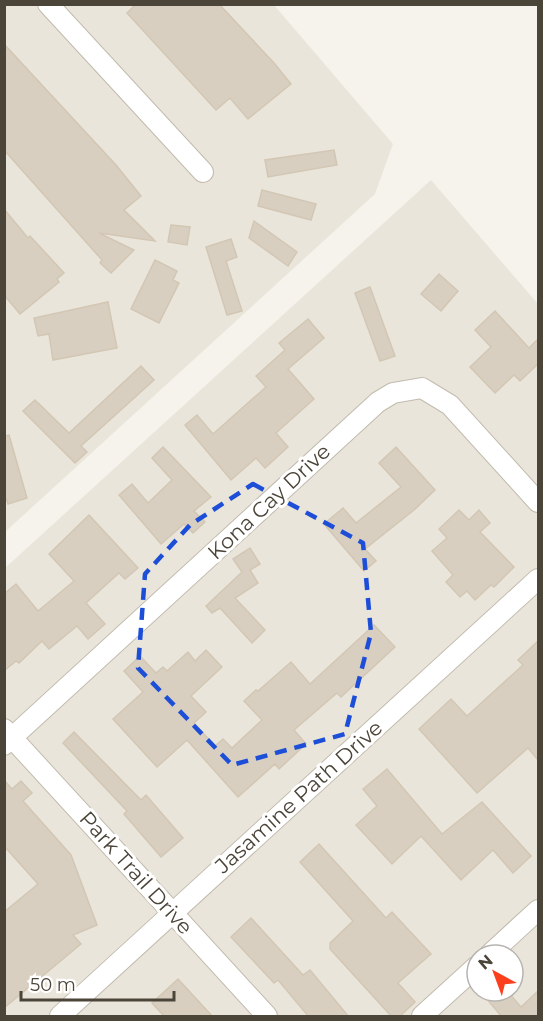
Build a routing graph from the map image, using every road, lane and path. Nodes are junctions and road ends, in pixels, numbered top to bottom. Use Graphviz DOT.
graph roads {
  1 [pos="48,4"];
  2 [pos="203,172"];
  3 [pos="538,502"];
  4 [pos="538,579"];
  5 [pos="7,737"];
  6 [pos="538,910"];
  7 [pos="173,913"];
  8 [pos="502,943"];
  9 [pos="465,977"];
  10 [pos="60,1017"];
  11 [pos="267,1017"];
  12 [pos="422,1017"];
  1 -- 2 [label="street"];
  3 -- 5 [label="street, Kona Cay Drive"];
  4 -- 7 [label="street, Jasamine Path Drive"];
  5 -- 7 [label="street, Park Trail Drive"];
  6 -- 8 [label="street"];
  7 -- 10 [label="street, Jasamine Path Drive"];
  7 -- 11 [label="street, Park Trail Drive"];
  9 -- 12 [label="street"];
}
